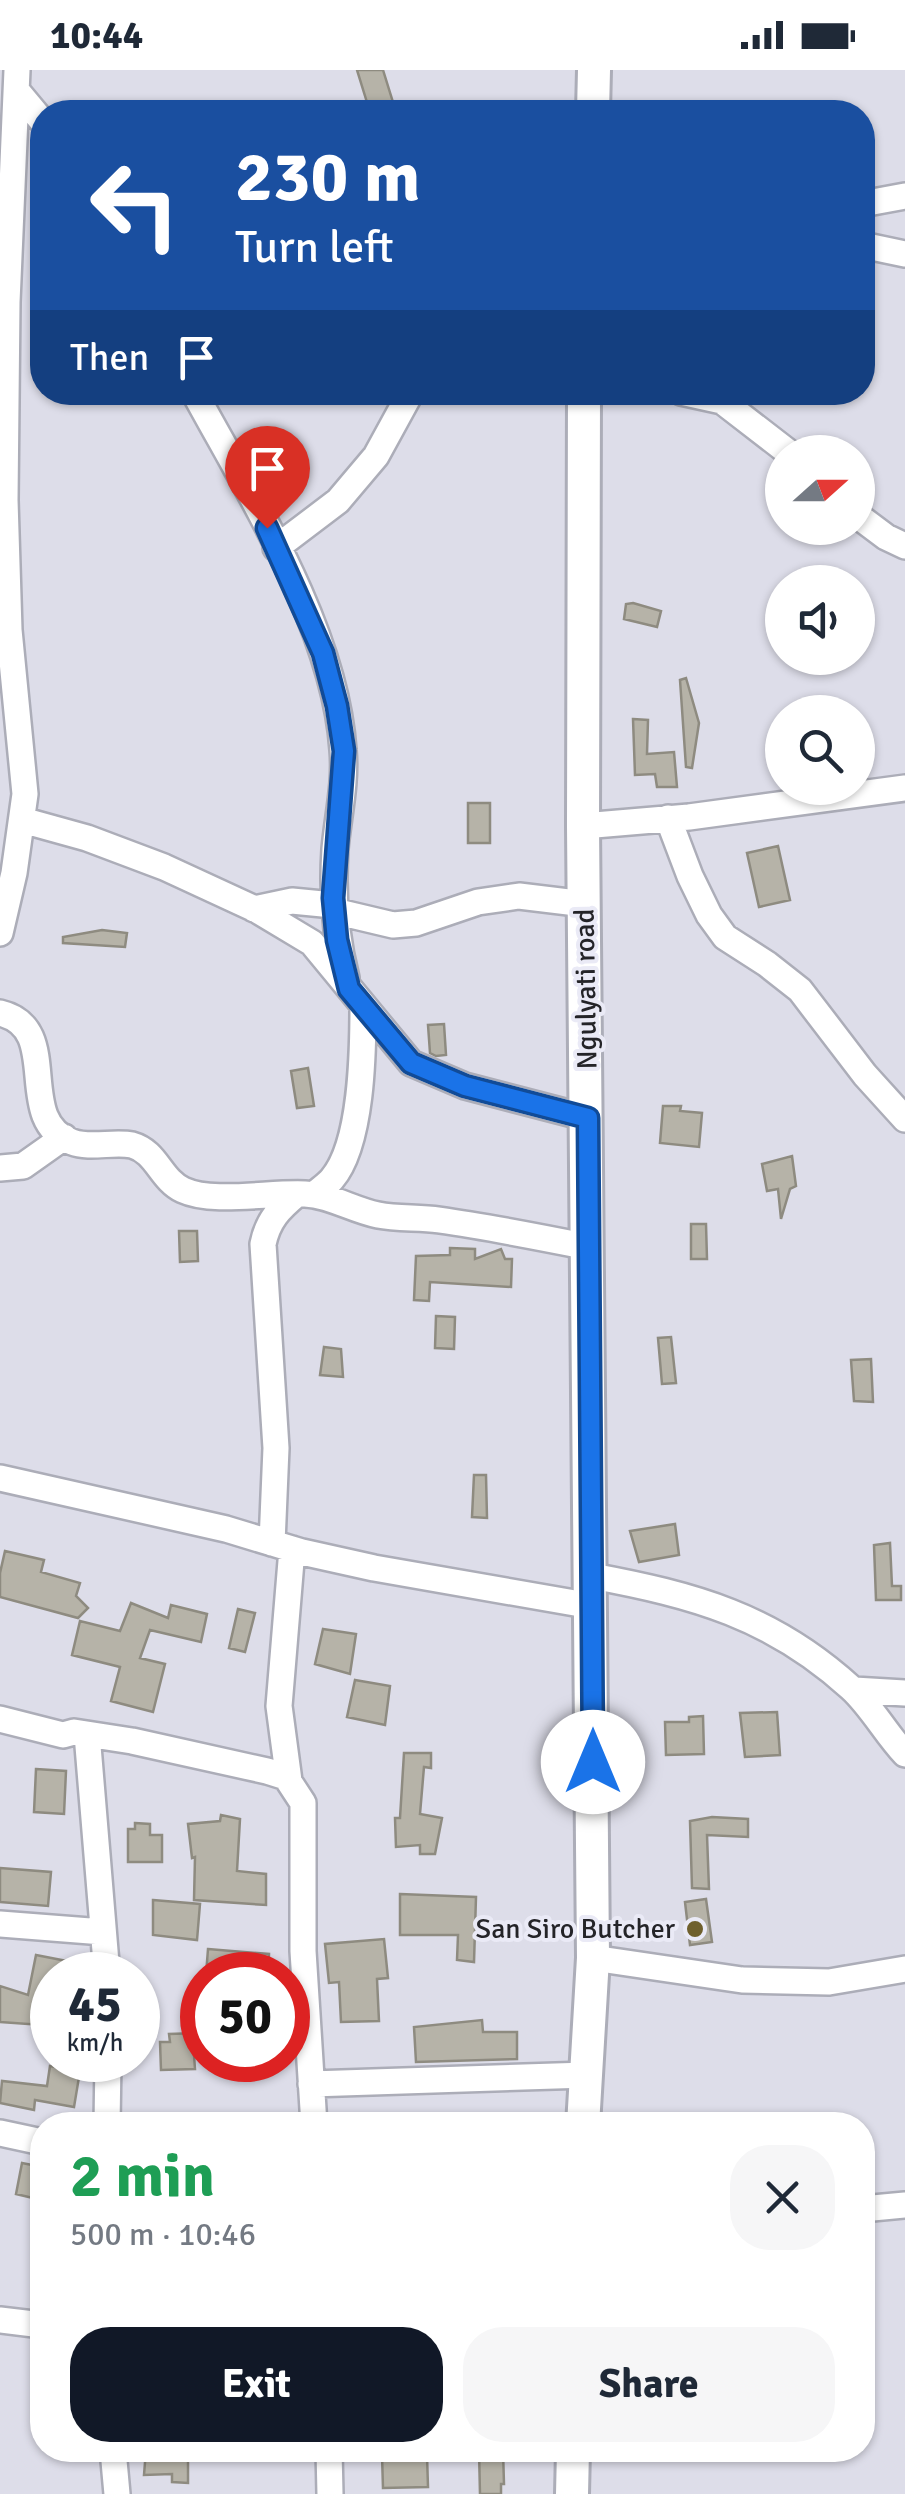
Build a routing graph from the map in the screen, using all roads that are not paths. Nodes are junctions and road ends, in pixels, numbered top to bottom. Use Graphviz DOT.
graph roads {
  1 [pos="594,70"];
  2 [pos="17,80"];
  3 [pos="593,100"];
  4 [pos="905,196"];
  5 [pos="875,202"];
  6 [pos="5,227"];
  7 [pos="875,247"];
  8 [pos="905,254"];
  9 [pos="201,405"];
  10 [pos="404,405"];
  11 [pos="584,405"];
  12 [pos="727,405"];
  13 [pos="766,435"];
  14 [pos="875,529"];
  15 [pos="905,546"];
  16 [pos="276,548"];
  17 [pos="10,748"];
  18 [pos="905,788"];
  19 [pos="668,818"];
  20 [pos="22,820"];
  21 [pos="583,826"];
  22 [pos="584,904"];
  23 [pos="334,908"];
  24 [pos="254,909"];
  25 [pos="0,932"];
  26 [pos="356,998"];
  27 [pos="0,1013"];
  28 [pos="588,1118"];
  29 [pos="905,1118"];
  30 [pos="64,1136"];
  31 [pos="0,1168"];
  32 [pos="305,1194"];
  33 [pos="590,1247"];
  34 [pos="0,1478"];
  35 [pos="282,1546"];
  36 [pos="592,1591"];
  37 [pos="854,1690"];
  38 [pos="905,1692"];
  39 [pos="0,1718"];
  40 [pos="88,1734"];
  41 [pos="905,1754"];
  42 [pos="289,1781"];
  43 [pos="0,1924"];
  44 [pos="102,1932"];
  45 [pos="104,1952"];
  46 [pos="594,1958"];
  47 [pos="905,1969"];
  48 [pos="587,2075"];
  49 [pos="108,2082"];
  50 [pos="311,2084"];
  51 [pos="107,2112"];
  52 [pos="313,2112"];
  53 [pos="584,2112"];
  54 [pos="0,2133"];
  55 [pos="30,2139"];
  56 [pos="905,2206"];
  57 [pos="875,2207"];
  58 [pos="0,2320"];
  59 [pos="30,2324"];
  60 [pos="113,2462"];
  61 [pos="329,2462"];
  62 [pos="573,2462"];
  63 [pos="116,2494"];
  64 [pos="330,2494"];
  65 [pos="572,2494"];
  1 -- 3 [label="main road"];
  2 -- 6 [label="street"];
  4 -- 5 [label="street"];
  6 -- 17 [label="street"];
  7 -- 8 [label="street"];
  9 -- 16 [label="street"];
  10 -- 16 [label="street"];
  11 -- 21 [label="main road, Ngulyati road"];
  12 -- 13 [label="street"];
  14 -- 15 [label="street"];
  16 -- 23 [label="street"];
  17 -- 20 [label="street"];
  18 -- 19 [label="street"];
  19 -- 21 [label="street"];
  19 -- 29 [label="street"];
  20 -- 24 [label="street"];
  20 -- 25 [label="street"];
  21 -- 22 [label="main road, Ngulyati road"];
  22 -- 23 [label="street"];
  22 -- 28 [label="main road, Ngulyati road"];
  23 -- 24 [label="street"];
  23 -- 26 [label="street"];
  24 -- 26 [label="street"];
  26 -- 28 [label="street"];
  26 -- 32 [label="street"];
  27 -- 30 [label="street"];
  28 -- 33 [label="main road, Ngulyati road"];
  30 -- 31 [label="street"];
  30 -- 32 [label="street"];
  32 -- 33 [label="street"];
  32 -- 35 [label="street"];
  33 -- 36 [label="main road, Ngulyati road"];
  34 -- 35 [label="street"];
  35 -- 36 [label="street"];
  35 -- 42 [label="street"];
  36 -- 37 [label="street"];
  36 -- 46 [label="main road, Ngulyati road"];
  37 -- 38 [label="street"];
  37 -- 41 [label="street"];
  39 -- 40 [label="street"];
  40 -- 42 [label="street"];
  40 -- 44 [label="street"];
  42 -- 50 [label="street"];
  43 -- 44 [label="street"];
  44 -- 45 [label="street"];
  46 -- 47 [label="street"];
  46 -- 48 [label="main road, Ngulyati road"];
  48 -- 50 [label="street"];
  48 -- 53 [label="main road, Ngulyati road"];
  49 -- 51 [label="street"];
  50 -- 52 [label="street"];
  54 -- 55 [label="street"];
  56 -- 57 [label="street"];
  58 -- 59 [label="street"];
  60 -- 63 [label="street"];
  61 -- 64 [label="street"];
  62 -- 65 [label="main road"];
}
